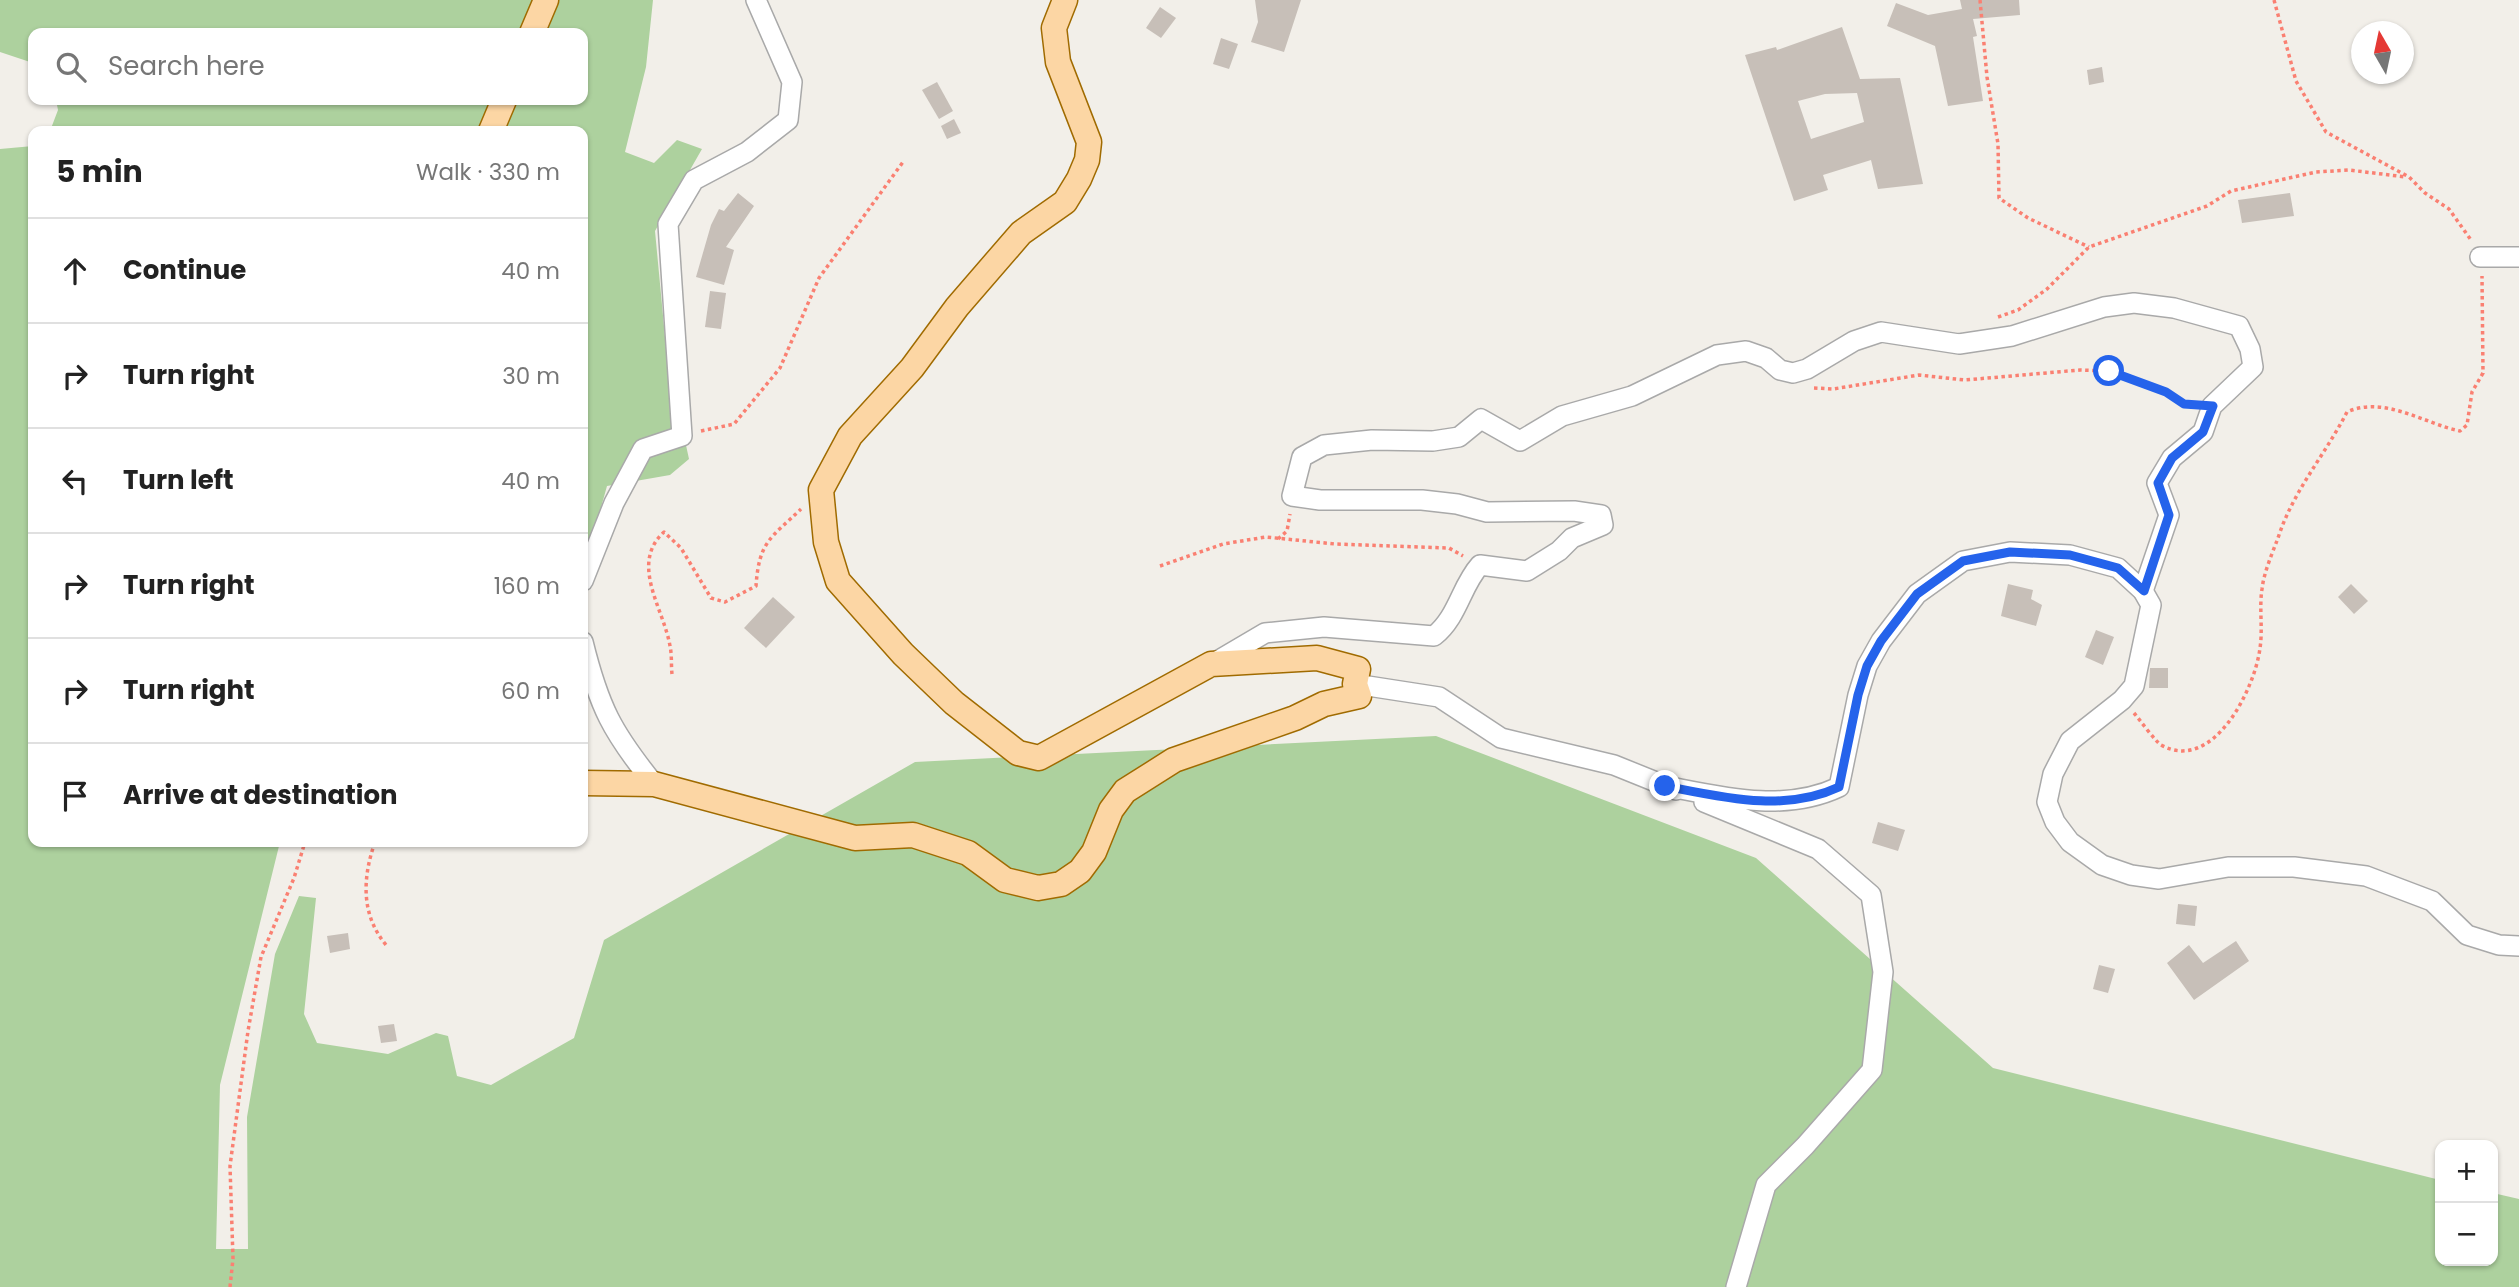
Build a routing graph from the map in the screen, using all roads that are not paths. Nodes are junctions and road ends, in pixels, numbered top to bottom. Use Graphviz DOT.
graph roads {
  1 [pos="546,0"];
  2 [pos="756,0"];
  3 [pos="1065,0"];
  4 [pos="534,28"];
  5 [pos="502,105"];
  6 [pos="493,126"];
  7 [pos="2480,257"];
  8 [pos="2519,257"];
  9 [pos="588,568"];
  10 [pos="2144,591"];
  11 [pos="588,662"];
  12 [pos="1210,664"];
  13 [pos="1355,684"];
  14 [pos="588,783"];
  15 [pos="654,785"];
  16 [pos="1665,786"];
  17 [pos="2519,946"];
  18 [pos="1736,1287"];
  1 -- 4 [label="main road"];
  2 -- 9 [label="street"];
  3 -- 12 [label="main road"];
  5 -- 6 [label="main road"];
  7 -- 8 [label="street"];
  10 -- 12 [label="street"];
  10 -- 16 [label="street"];
  10 -- 17 [label="street"];
  11 -- 15 [label="street"];
  12 -- 13 [label="main road"];
  13 -- 15 [label="main road"];
  13 -- 16 [label="street"];
  14 -- 15 [label="main road"];
  16 -- 18 [label="street"];
}
